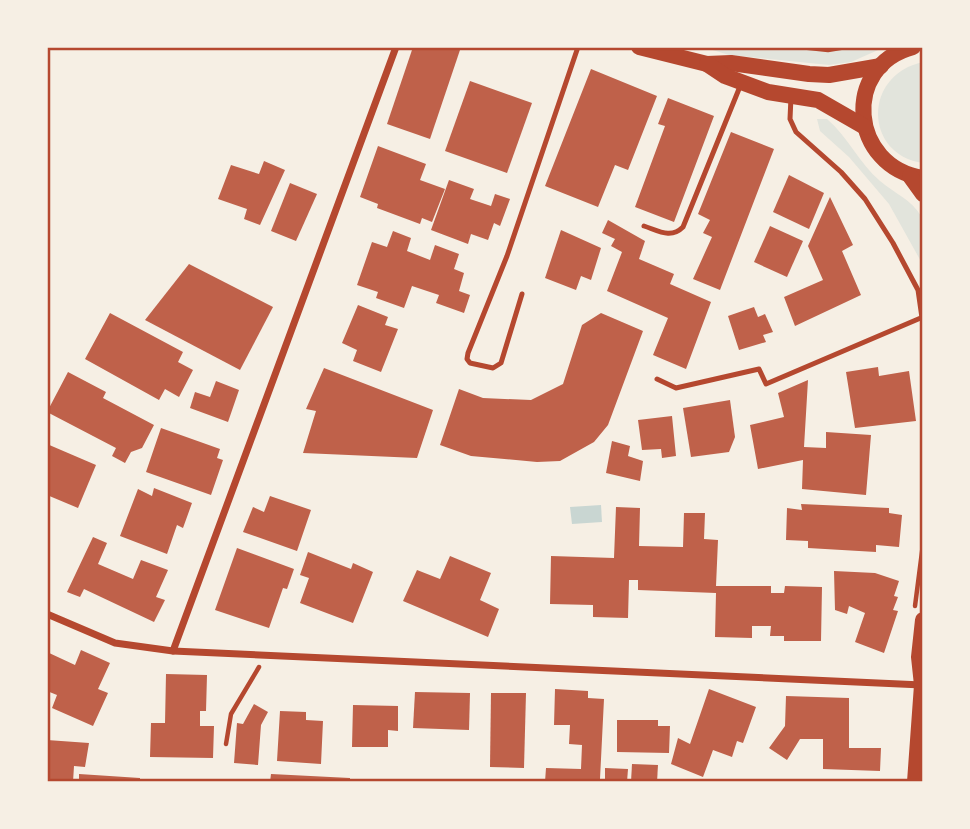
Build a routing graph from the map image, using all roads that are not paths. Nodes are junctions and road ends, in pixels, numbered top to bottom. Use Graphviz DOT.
graph roads {
  1 [pos="396,47"];
  2 [pos="578,47"];
  3 [pos="639,47"];
  4 [pos="913,47"];
  5 [pos="707,64"];
  6 [pos="748,65"];
  7 [pos="881,66"];
  8 [pos="742,83"];
  9 [pos="791,97"];
  10 [pos="864,127"];
  11 [pos="916,177"];
  12 [pos="923,194"];
  13 [pos="645,226"];
  14 [pos="522,295"];
  15 [pos="922,318"];
  16 [pos="657,379"];
  17 [pos="47,614"];
  18 [pos="923,620"];
  19 [pos="173,651"];
  20 [pos="923,685"];
  21 [pos="922,714"];
  22 [pos="915,782"];
  1 -- 19 [label="street"];
  2 -- 14 [label="lane"];
  3 -- 5 [label="main road"];
  4 -- 7 [label="main road"];
  5 -- 6 [label="main road"];
  5 -- 8 [label="main road"];
  6 -- 7 [label="main road"];
  6 -- 8 [label="lane"];
  7 -- 10 [label="main road"];
  8 -- 9 [label="main road"];
  8 -- 13 [label="lane"];
  9 -- 10 [label="main road"];
  9 -- 15 [label="lane"];
  10 -- 11 [label="main road"];
  11 -- 12 [label="main road"];
  15 -- 16 [label="lane"];
  17 -- 19 [label="street"];
  18 -- 20 [label="main road"];
  19 -- 20 [label="street"];
  20 -- 21 [label="main road"];
  21 -- 22 [label="main road"];
}
